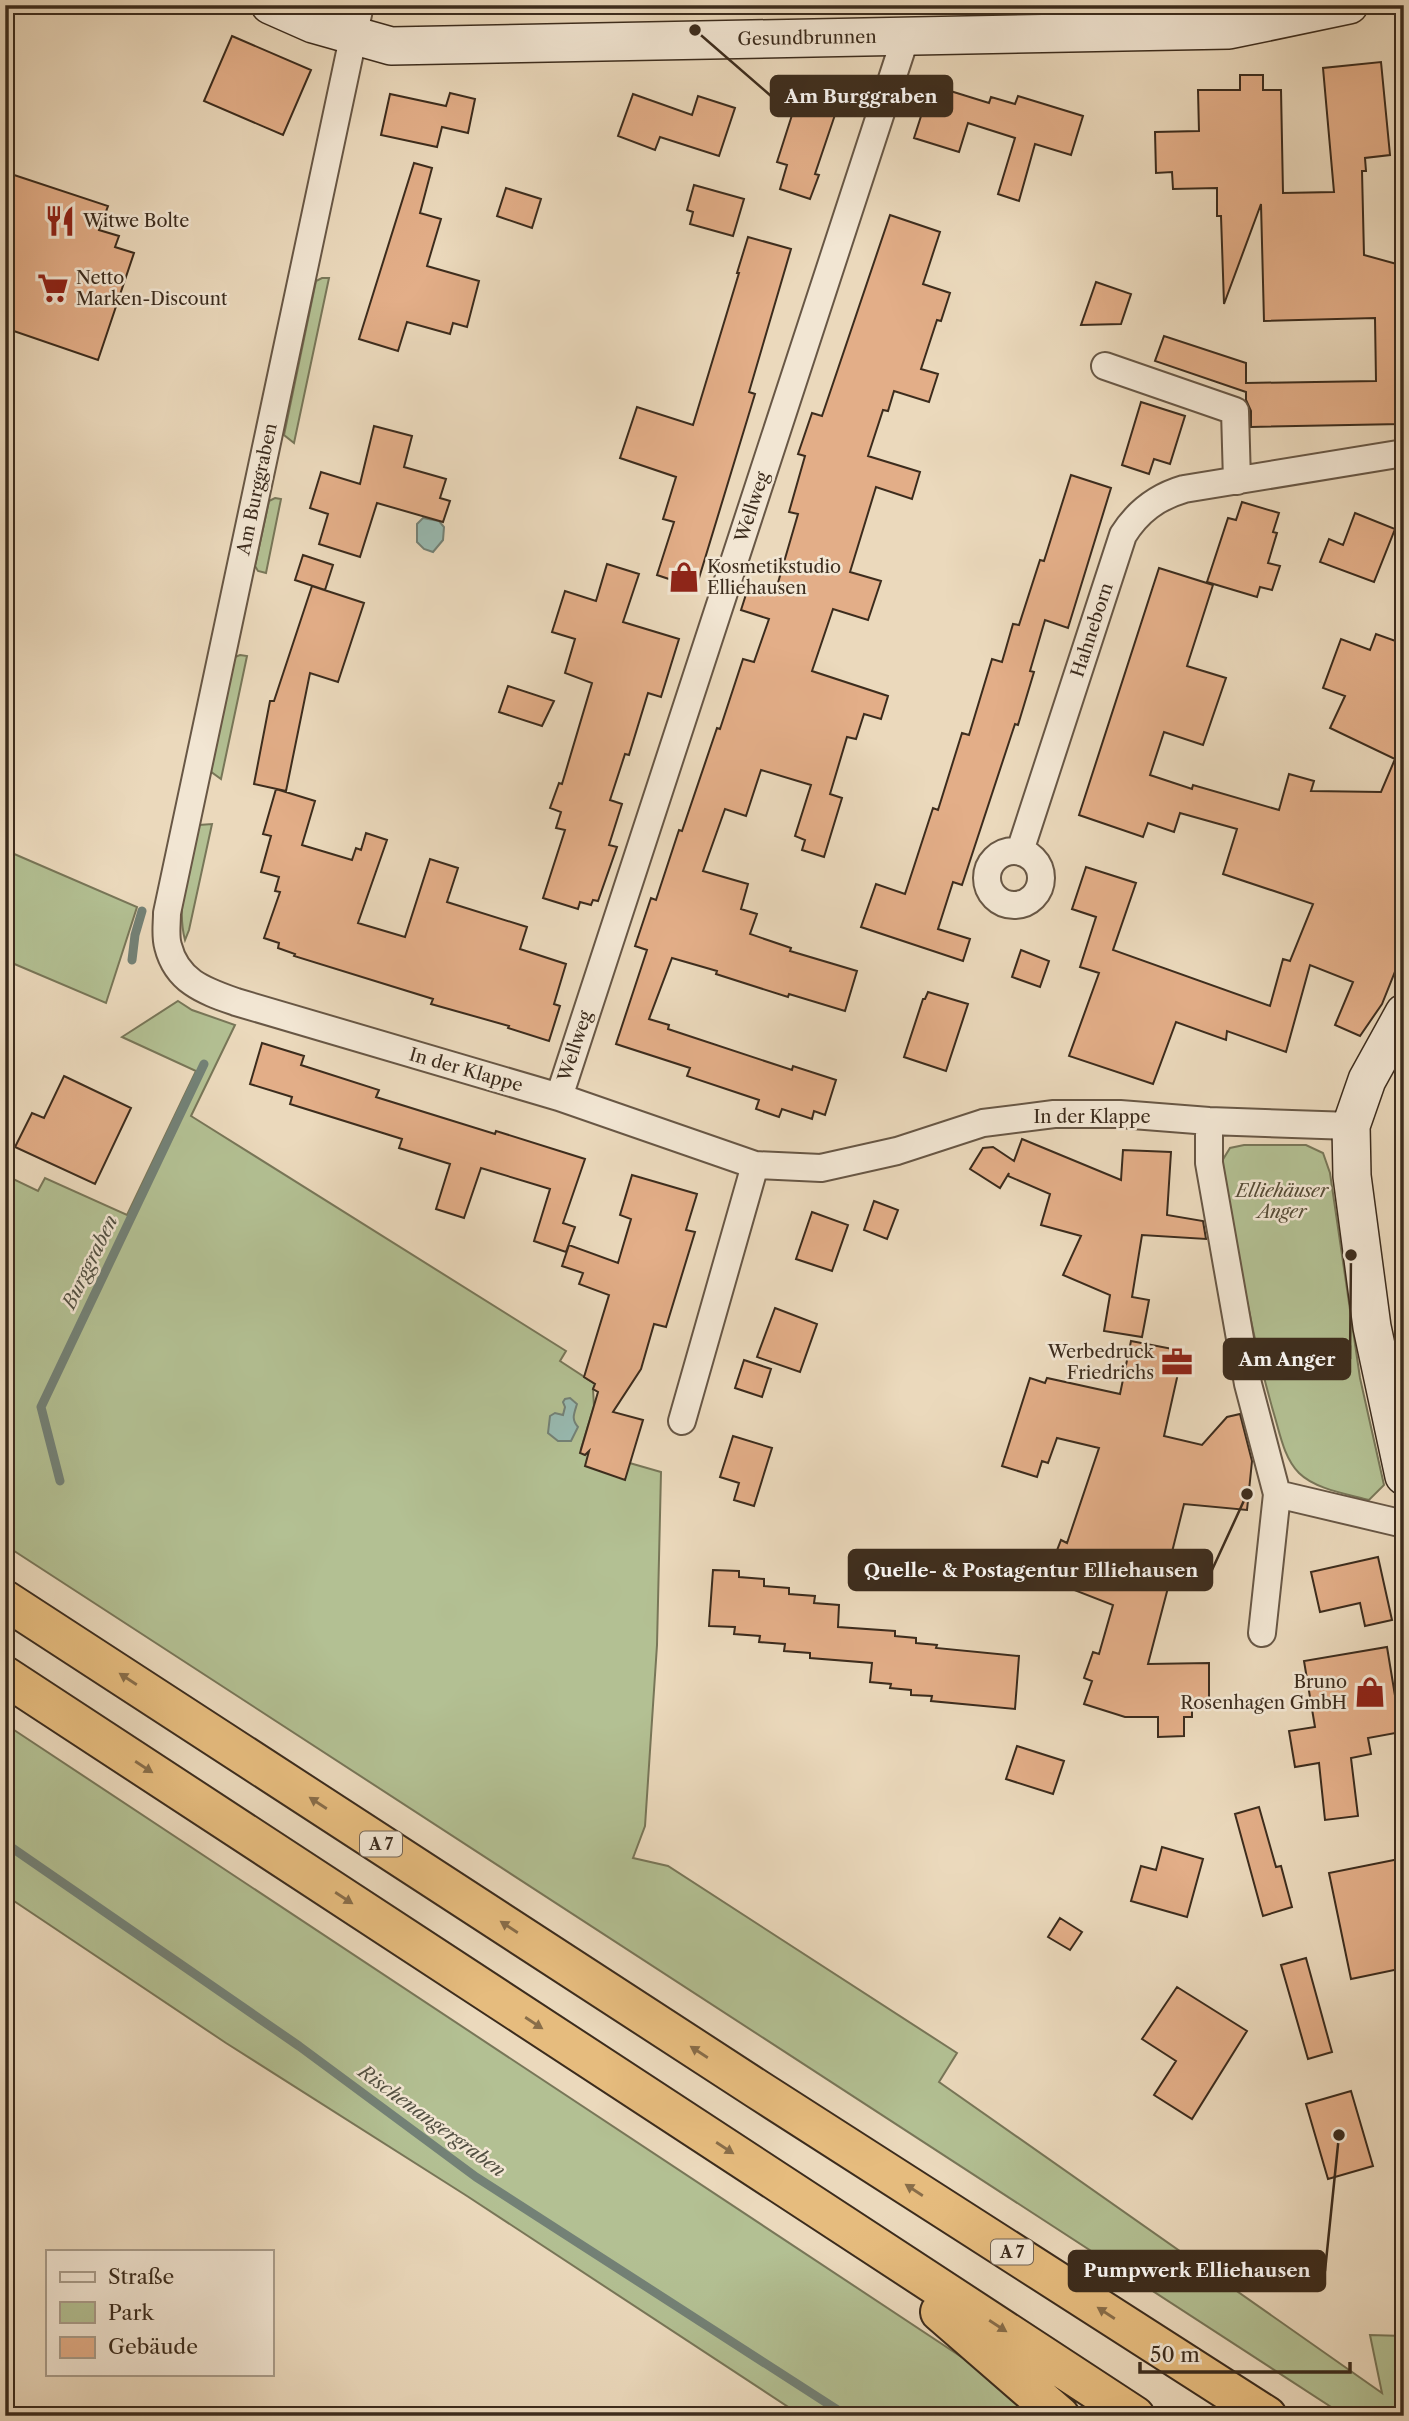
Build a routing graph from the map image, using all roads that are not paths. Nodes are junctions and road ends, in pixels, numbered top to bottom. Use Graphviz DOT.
graph roads {
  1 [pos="270,5"];
  2 [pos="1349,5"];
  3 [pos="1299,11"];
  4 [pos="357,21"];
  5 [pos="906,36"];
  6 [pos="1105,366"];
  7 [pos="1404,453"];
  8 [pos="1237,481"];
  9 [pos="1020,851"];
  10 [pos="178,972"];
  11 [pos="1404,1013"];
  12 [pos="559,1097"];
  13 [pos="1209,1121"];
  14 [pos="1351,1126"];
  15 [pos="755,1165"];
  16 [pos="682,1421"];
  17 [pos="1404,1476"];
  18 [pos="1276,1494"];
  19 [pos="1404,1524"];
  20 [pos="5,1600"];
  21 [pos="1262,1633"];
  22 [pos="5,1676"];
  23 [pos="838,2222"];
  24 [pos="1060,2416"];
  25 [pos="1135,2416"];
  26 [pos="1266,2416"];
  1 -- 4 [label="street, Gesundbrunnen"];
  2 -- 3 [label="street, Gesundbrunnen"];
  3 -- 5 [label="street, Gesundbrunnen"];
  4 -- 5 [label="street, Gesundbrunnen"];
  4 -- 10 [label="street, Am Burggraben"];
  5 -- 12 [label="street, Wellweg"];
  6 -- 8 [label="street"];
  7 -- 8 [label="street, Hahneborn"];
  8 -- 9 [label="street, Hahneborn"];
  10 -- 12 [label="street, In der Klappe"];
  11 -- 14 [label="street"];
  12 -- 15 [label="street, In der Klappe"];
  13 -- 14 [label="street, In der Klappe"];
  13 -- 15 [label="street, In der Klappe"];
  13 -- 18 [label="street"];
  14 -- 17 [label="street"];
  15 -- 16 [label="street"];
  18 -- 19 [label="street"];
  18 -- 21 [label="street"];
  26 -- 20 [label="highway, A 7, one-way"];
  22 -- 23 [label="highway, one-way"];
  23 -- 24 [label="highway"];
  23 -- 25 [label="highway, one-way"];
}
